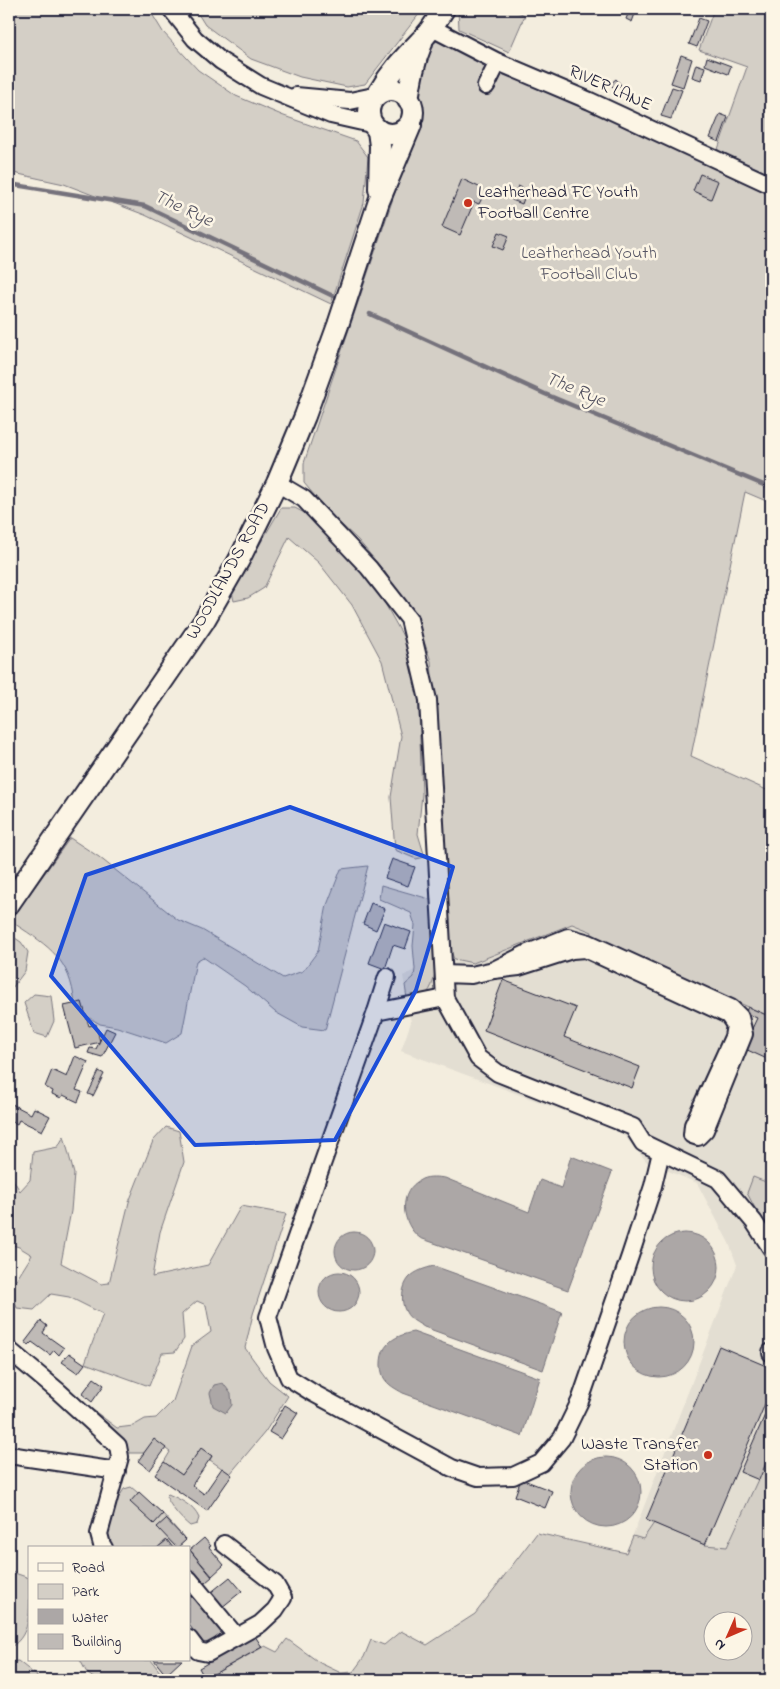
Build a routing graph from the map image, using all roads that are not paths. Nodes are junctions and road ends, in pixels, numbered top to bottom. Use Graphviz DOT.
graph roads {
  1 [pos="171,9"];
  2 [pos="444,9"];
  3 [pos="429,31"];
  4 [pos="498,62"];
  5 [pos="486,86"];
  6 [pos="376,94"];
  7 [pos="286,95"];
  8 [pos="408,100"];
  9 [pos="410,125"];
  10 [pos="375,127"];
  11 [pos="771,185"];
  12 [pos="379,201"];
  13 [pos="277,483"];
  14 [pos="9,904"];
  15 [pos="574,945"];
  16 [pos="444,974"];
  17 [pos="387,977"];
  18 [pos="445,998"];
  19 [pos="376,1012"];
  20 [pos="661,1152"];
  21 [pos="771,1248"];
  22 [pos="9,1350"];
  23 [pos="9,1455"];
  24 [pos="117,1471"];
  25 [pos="224,1544"];
  26 [pos="103,1546"];
  27 [pos="190,1580"];
  28 [pos="236,1636"];
  29 [pos="190,1640"];
  1 -- 7 [label="lane"];
  2 -- 3 [label="main road"];
  3 -- 4 [label="lane, RIVER LANE"];
  3 -- 6 [label="main road"];
  3 -- 8 [label="main road"];
  4 -- 5 [label="lane"];
  4 -- 11 [label="lane, RIVER LANE"];
  6 -- 7 [label="lane"];
  6 -- 8 [label="main road"];
  6 -- 10 [label="main road"];
  7 -- 10 [label="lane"];
  8 -- 9 [label="main road"];
  9 -- 10 [label="main road"];
  9 -- 12 [label="main road, WOODLANDS ROAD"];
  10 -- 12 [label="main road, WOODLANDS ROAD"];
  12 -- 13 [label="main road, WOODLANDS ROAD"];
  13 -- 14 [label="main road, WOODLANDS ROAD"];
  13 -- 16 [label="lane"];
  15 -- 15 [label="lane"];
  15 -- 16 [label="lane"];
  16 -- 18 [label="lane"];
  17 -- 19 [label="lane"];
  18 -- 19 [label="lane"];
  18 -- 20 [label="lane"];
  19 -- 20 [label="lane"];
  20 -- 21 [label="lane"];
  22 -- 24 [label="lane"];
  23 -- 24 [label="lane"];
  24 -- 26 [label="lane"];
  25 -- 28 [label="lane"];
  27 -- 28 [label="lane"];
  28 -- 29 [label="lane"];
}
